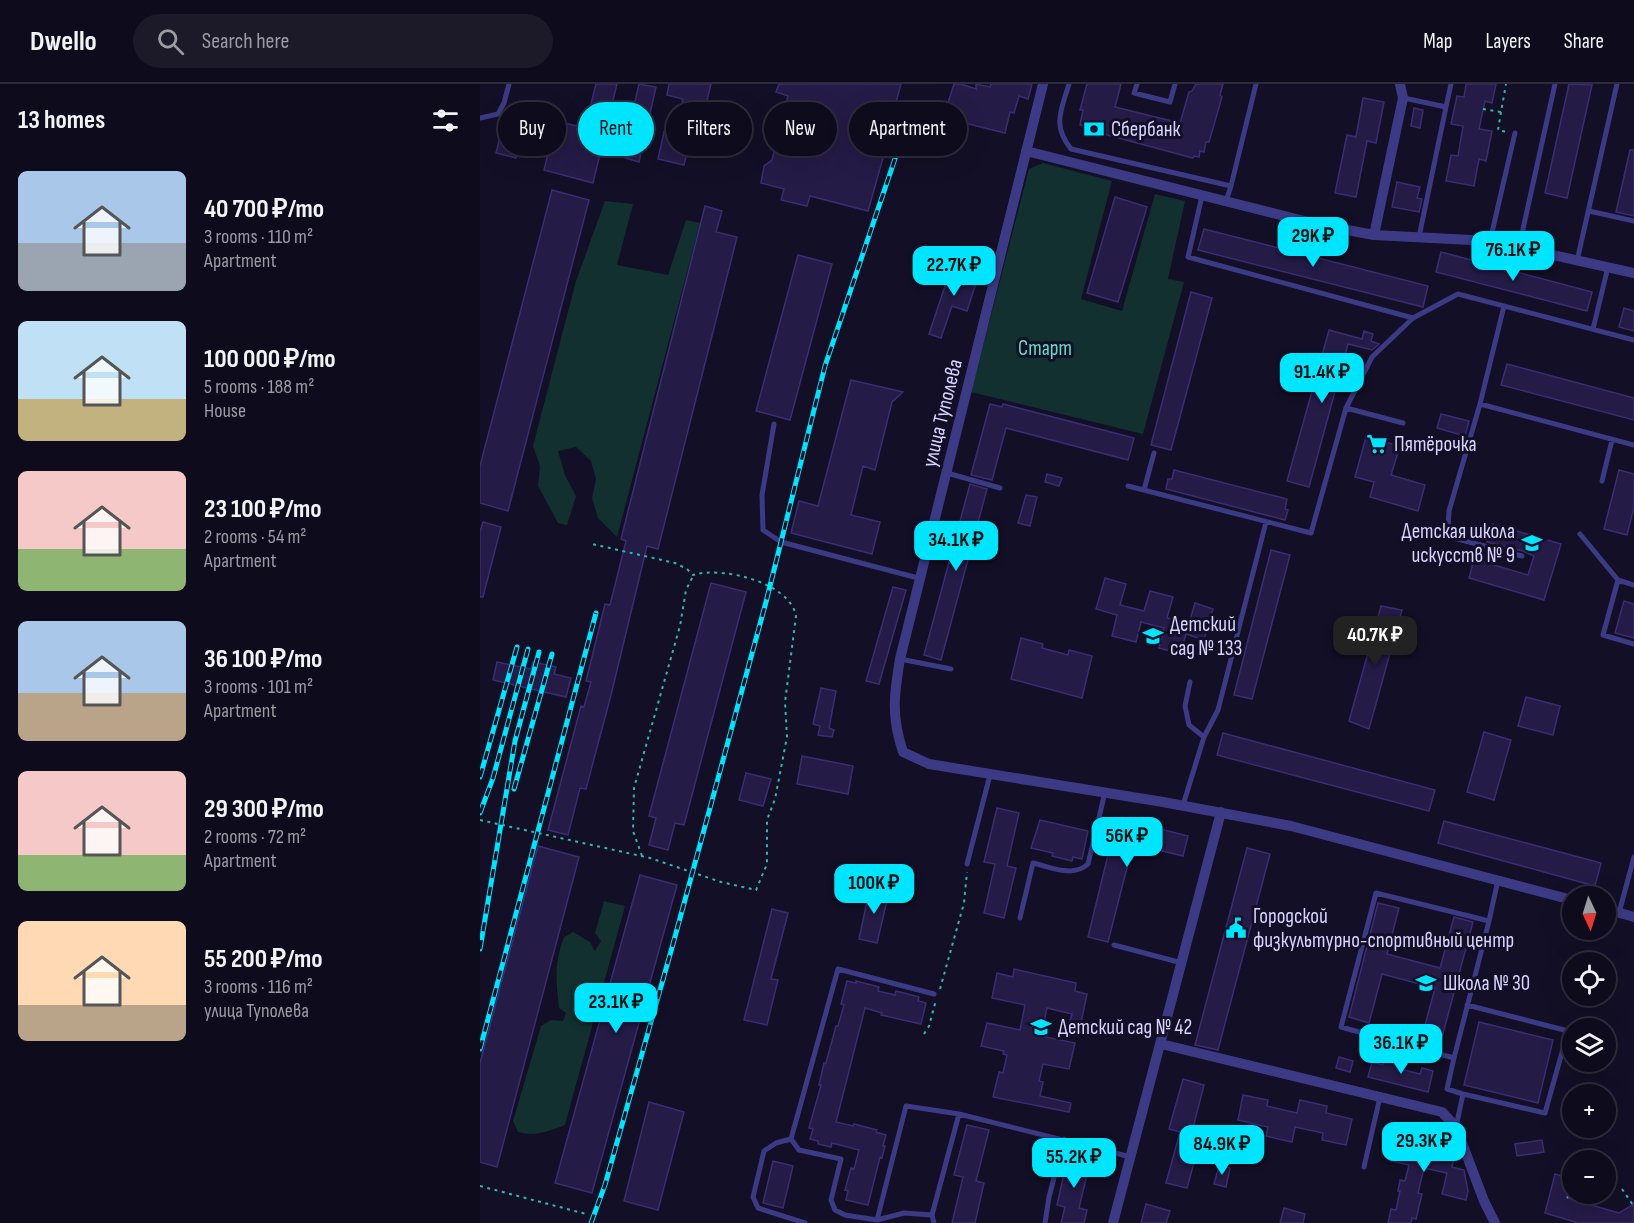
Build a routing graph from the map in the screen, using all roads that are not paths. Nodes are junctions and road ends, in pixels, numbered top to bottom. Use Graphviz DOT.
graph roads {
  1 [pos="509,84"];
  2 [pos="1043,84"];
  3 [pos="1069,84"];
  4 [pos="1137,84"];
  5 [pos="1175,84"];
  6 [pos="1256,84"];
  7 [pos="1400,84"];
  8 [pos="1451,84"];
  9 [pos="1555,84"];
  10 [pos="1617,84"];
  11 [pos="1403,98"];
  12 [pos="1446,107"];
  13 [pos="480,118"];
  14 [pos="1515,134"];
  15 [pos="1026,151"];
  16 [pos="1231,186"];
  17 [pos="1202,196"];
  18 [pos="1226,202"];
  19 [pos="1589,211"];
  20 [pos="1634,221"];
  21 [pos="1374,235"];
  22 [pos="1419,237"];
  23 [pos="1490,241"];
  24 [pos="1519,247"];
  25 [pos="1577,261"];
  26 [pos="1608,267"];
  27 [pos="1634,273"];
  28 [pos="1504,306"];
  29 [pos="1413,318"];
  30 [pos="1593,329"];
  31 [pos="1634,340"];
  32 [pos="1480,404"];
  33 [pos="1346,408"];
  34 [pos="1403,423"];
  35 [pos="774,424"];
  36 [pos="1612,440"];
  37 [pos="1634,446"];
  38 [pos="1154,453"];
  39 [pos="947,473"];
  40 [pos="1602,481"];
  41 [pos="1128,486"];
  42 [pos="1000,488"];
  43 [pos="1144,490"];
  44 [pos="1266,522"];
  45 [pos="1580,534"];
  46 [pos="1522,556"];
  47 [pos="918,578"];
  48 [pos="1618,580"];
  49 [pos="1634,585"];
  50 [pos="1634,644"];
  51 [pos="900,659"];
  52 [pos="951,669"];
  53 [pos="1190,682"];
  54 [pos="1204,737"];
  55 [pos="990,775"];
  56 [pos="1105,792"];
  57 [pos="1183,805"];
  58 [pos="1221,812"];
  59 [pos="1634,858"];
  60 [pos="967,864"];
  61 [pos="1498,880"];
  62 [pos="1562,897"];
  63 [pos="1616,912"];
  64 [pos="1619,913"];
  65 [pos="1634,917"];
  66 [pos="1020,918"];
  67 [pos="1489,921"];
  68 [pos="1114,945"];
  69 [pos="1182,963"];
  70 [pos="934,994"];
  71 [pos="1467,1005"];
  72 [pos="1161,1044"];
  73 [pos="1454,1058"];
  74 [pos="1463,1094"];
  75 [pos="1380,1097"];
  76 [pos="958,1114"];
  77 [pos="1456,1127"];
  78 [pos="791,1139"];
  79 [pos="1064,1139"];
  80 [pos="1131,1157"];
  81 [pos="1364,1167"];
  82 [pos="932,1215"];
  83 [pos="790,1220"];
  84 [pos="877,1220"];
  85 [pos="805,1223"];
  86 [pos="934,1223"];
  87 [pos="1045,1223"];
  88 [pos="1113,1223"];
  89 [pos="1495,1223"];
  1 -- 13 [label="lane"];
  2 -- 15 [label="street, улица Туполева"];
  3 -- 16 [label="lane"];
  4 -- 5 [label="lane"];
  6 -- 16 [label="lane"];
  7 -- 11 [label="street"];
  8 -- 12 [label="lane"];
  9 -- 24 [label="lane"];
  10 -- 19 [label="lane"];
  11 -- 12 [label="lane"];
  11 -- 21 [label="street"];
  12 -- 22 [label="lane"];
  14 -- 23 [label="lane"];
  15 -- 17 [label="street"];
  15 -- 39 [label="street, улица Туполева"];
  16 -- 18 [label="lane"];
  17 -- 18 [label="street"];
  17 -- 29 [label="lane"];
  18 -- 21 [label="street"];
  19 -- 20 [label="lane"];
  19 -- 25 [label="lane"];
  21 -- 22 [label="street"];
  22 -- 23 [label="street"];
  23 -- 24 [label="street"];
  24 -- 25 [label="street"];
  25 -- 26 [label="street"];
  26 -- 27 [label="street"];
  26 -- 30 [label="lane"];
  28 -- 29 [label="lane"];
  28 -- 30 [label="lane"];
  28 -- 32 [label="lane"];
  29 -- 33 [label="lane"];
  30 -- 31 [label="lane"];
  32 -- 36 [label="lane"];
  32 -- 46 [label="lane"];
  33 -- 34 [label="lane"];
  33 -- 44 [label="lane"];
  35 -- 47 [label="lane"];
  36 -- 37 [label="lane"];
  36 -- 40 [label="lane"];
  38 -- 43 [label="lane"];
  39 -- 42 [label="lane"];
  39 -- 47 [label="street, улица Туполева"];
  41 -- 43 [label="lane"];
  43 -- 44 [label="lane"];
  44 -- 54 [label="lane"];
  45 -- 48 [label="lane"];
  47 -- 51 [label="street, улица Туполева"];
  48 -- 49 [label="lane"];
  48 -- 50 [label="lane"];
  51 -- 52 [label="lane"];
  51 -- 55 [label="street, улица Туполева"];
  53 -- 54 [label="lane"];
  54 -- 57 [label="lane"];
  55 -- 56 [label="street"];
  55 -- 60 [label="lane"];
  56 -- 57 [label="street"];
  56 -- 66 [label="lane"];
  57 -- 58 [label="street"];
  58 -- 61 [label="street"];
  58 -- 69 [label="street"];
  59 -- 64 [label="lane"];
  61 -- 62 [label="street"];
  61 -- 67 [label="lane"];
  63 -- 64 [label="street"];
  64 -- 65 [label="street"];
  67 -- 71 [label="lane"];
  67 -- 73 [label="lane"];
  68 -- 69 [label="lane"];
  69 -- 72 [label="street"];
  70 -- 78 [label="lane"];
  71 -- 73 [label="lane"];
  71 -- 74 [label="lane"];
  72 -- 75 [label="street"];
  72 -- 80 [label="street"];
  73 -- 74 [label="lane"];
  74 -- 77 [label="lane"];
  75 -- 77 [label="street"];
  75 -- 81 [label="lane"];
  76 -- 79 [label="lane"];
  76 -- 82 [label="lane"];
  76 -- 84 [label="lane"];
  77 -- 89 [label="street"];
  78 -- 83 [label="lane"];
  78 -- 84 [label="lane"];
  79 -- 80 [label="lane"];
  79 -- 87 [label="lane"];
  80 -- 88 [label="street"];
  82 -- 84 [label="lane"];
  82 -- 86 [label="lane"];
  83 -- 85 [label="lane"];
}
